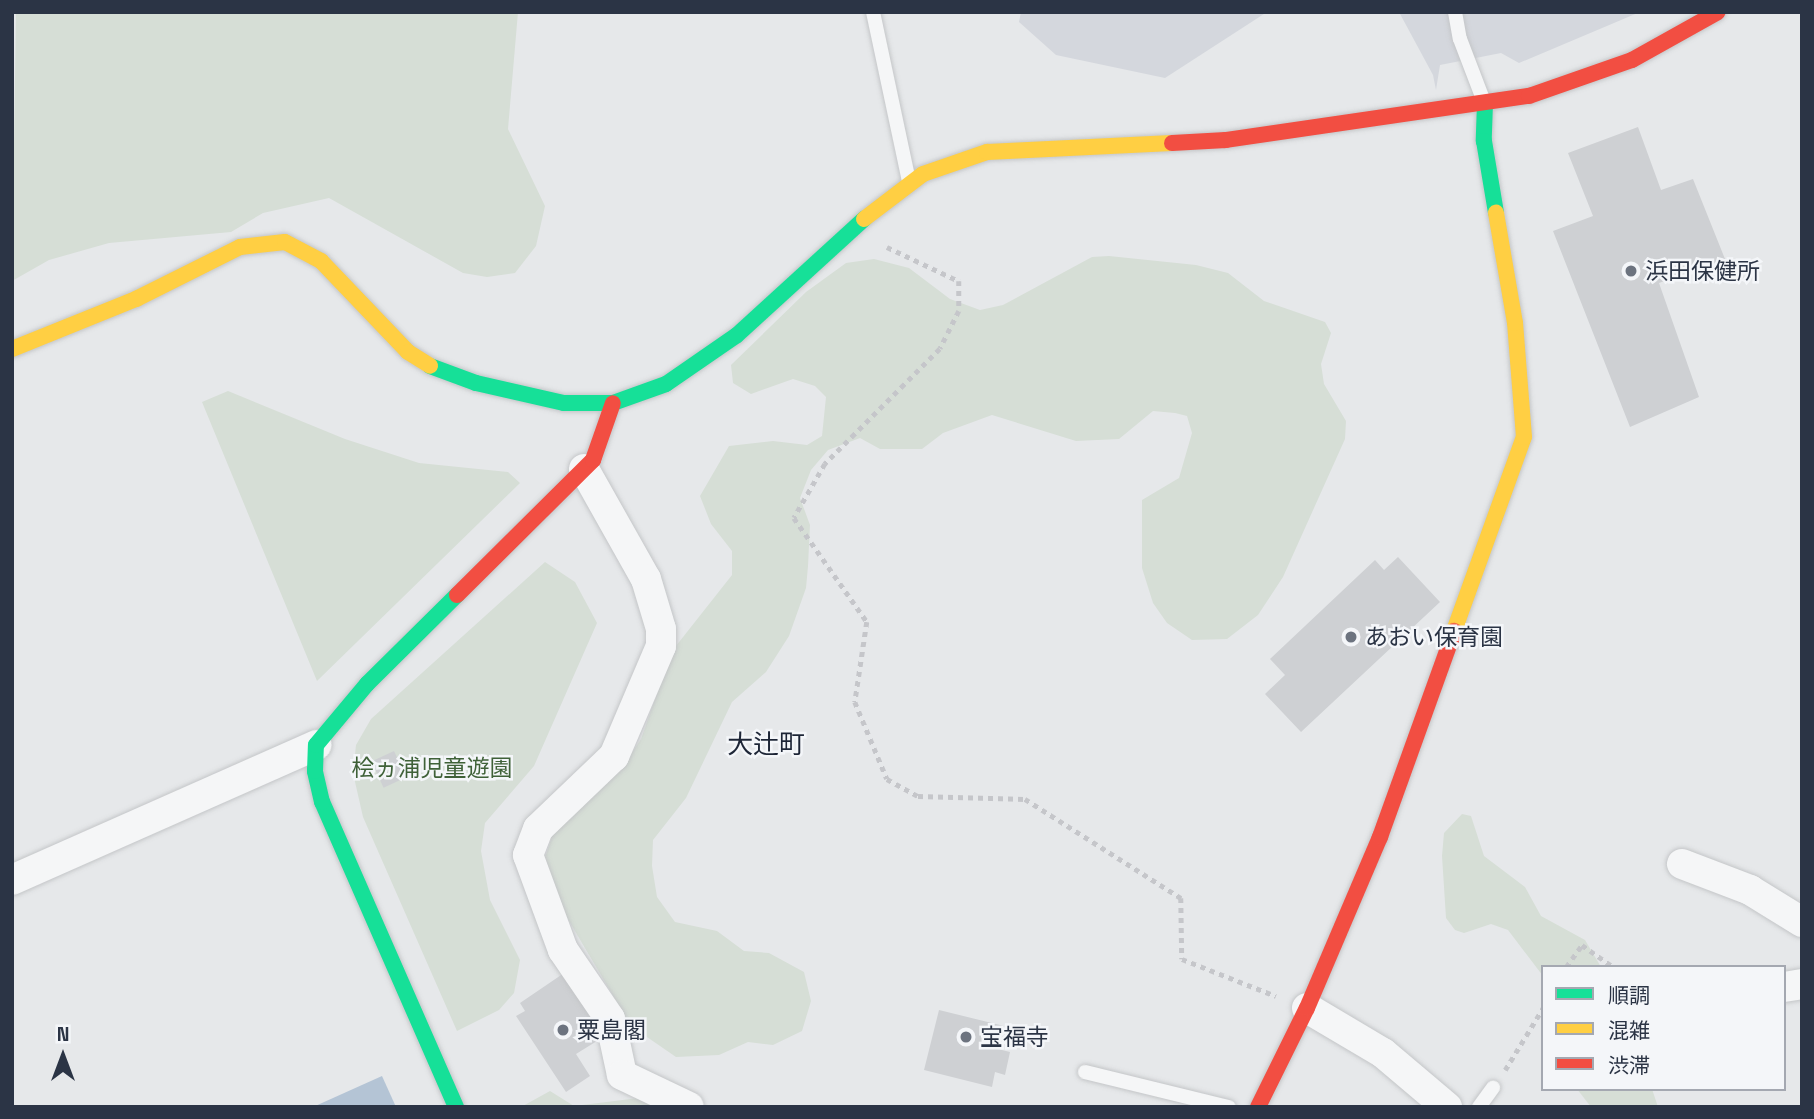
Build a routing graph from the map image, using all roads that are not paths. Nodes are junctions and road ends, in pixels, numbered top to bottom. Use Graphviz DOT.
graph roads {
  1 [pos="873,12"];
  2 [pos="1455,12"];
  3 [pos="1718,12"];
  4 [pos="1485,103"];
  5 [pos="910,183"];
  6 [pos="12,349"];
  7 [pos="613,403"];
  8 [pos="584,469"];
  9 [pos="316,745"];
  10 [pos="1682,864"];
  11 [pos="12,880"];
  12 [pos="1802,922"];
  13 [pos="1307,1008"];
  14 [pos="1085,1072"];
  15 [pos="1493,1088"];
  16 [pos="456,1107"];
  17 [pos="689,1107"];
  18 [pos="1229,1107"];
  19 [pos="1258,1107"];
  20 [pos="1447,1107"];
  21 [pos="1479,1107"];
  1 -- 5 [label="lane"];
  2 -- 4 [label="lane"];
  3 -- 4 [label="street"];
  4 -- 5 [label="street"];
  4 -- 13 [label="street"];
  5 -- 7 [label="street"];
  6 -- 7 [label="street"];
  7 -- 8 [label="street"];
  8 -- 9 [label="street"];
  8 -- 17 [label="street"];
  9 -- 11 [label="street"];
  9 -- 16 [label="street"];
  10 -- 12 [label="street"];
  13 -- 19 [label="street"];
  13 -- 20 [label="street"];
  14 -- 18 [label="lane"];
  15 -- 21 [label="lane"];
}
